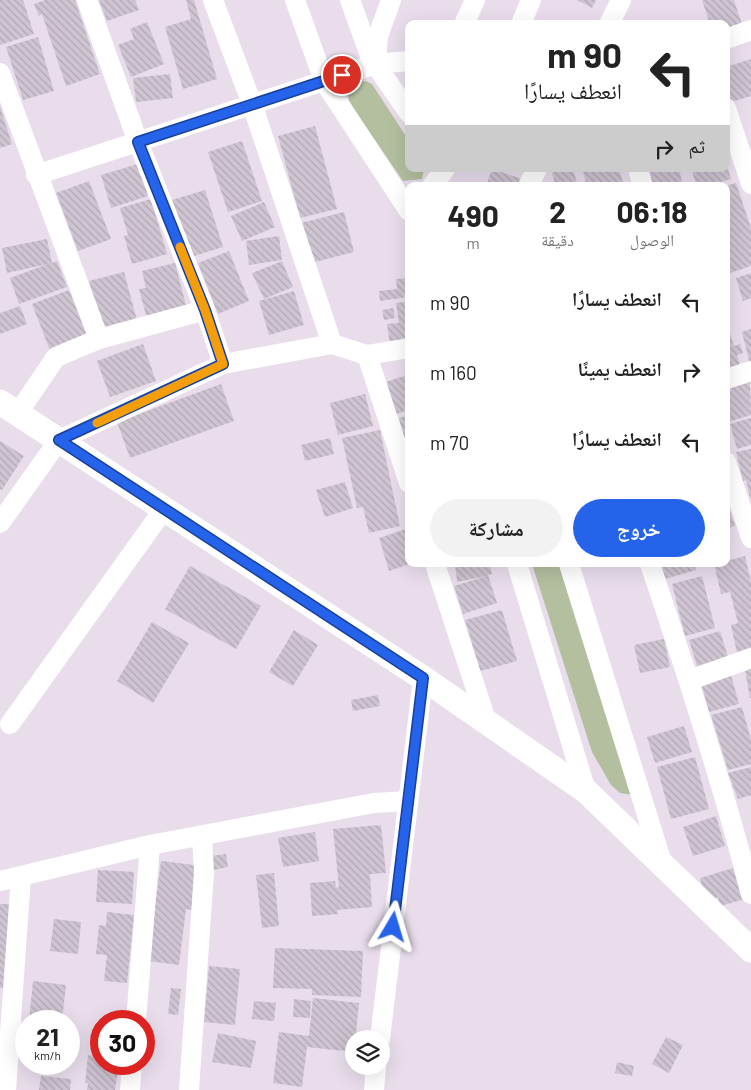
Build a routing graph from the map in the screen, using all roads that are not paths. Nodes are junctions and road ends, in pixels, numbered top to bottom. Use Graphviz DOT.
graph roads {
  1 [pos="87,0"];
  2 [pos="213,0"];
  3 [pos="295,0"];
  4 [pos="350,0"];
  5 [pos="390,0"];
  6 [pos="475,0"];
  7 [pos="531,0"];
  8 [pos="621,0"];
  9 [pos="466,20"];
  10 [pos="522,20"];
  11 [pos="612,20"];
  12 [pos="751,30"];
  13 [pos="730,37"];
  14 [pos="405,62"];
  15 [pos="376,64"];
  16 [pos="0,73"];
  17 [pos="324,81"];
  18 [pos="252,104"];
  19 [pos="405,107"];
  20 [pos="730,120"];
  21 [pos="138,142"];
  22 [pos="444,172"];
  23 [pos="36,175"];
  24 [pos="435,182"];
  25 [pos="751,184"];
  26 [pos="405,205"];
  27 [pos="205,310"];
  28 [pos="99,340"];
  29 [pos="332,344"];
  30 [pos="405,349"];
  31 [pos="367,355"];
  32 [pos="223,364"];
  33 [pos="751,371"];
  34 [pos="730,378"];
  35 [pos="9,407"];
  36 [pos="59,440"];
  37 [pos="405,471"];
  38 [pos="730,474"];
  39 [pos="164,509"];
  40 [pos="0,523"];
  41 [pos="751,538"];
  42 [pos="436,567"];
  43 [pos="518,567"];
  44 [pos="570,567"];
  45 [pos="651,567"];
  46 [pos="751,658"];
  47 [pos="423,678"];
  48 [pos="690,680"];
  49 [pos="487,723"];
  50 [pos="10,724"];
  51 [pos="586,792"];
  52 [pos="408,801"];
  53 [pos="202,836"];
  54 [pos="150,845"];
  55 [pos="663,868"];
  56 [pos="21,876"];
  57 [pos="0,881"];
  58 [pos="751,894"];
  59 [pos="751,950"];
  60 [pos="137,1010"];
  61 [pos="381,1030"];
  62 [pos="131,1075"];
  63 [pos="375,1075"];
  64 [pos="6,1090"];
  65 [pos="130,1090"];
  66 [pos="189,1090"];
  67 [pos="374,1090"];
  1 -- 21 [label="street"];
  2 -- 18 [label="street"];
  3 -- 17 [label="street"];
  4 -- 15 [label="street"];
  5 -- 15 [label="street"];
  6 -- 9 [label="street"];
  7 -- 10 [label="street"];
  8 -- 11 [label="street"];
  12 -- 13 [label="street"];
  14 -- 15 [label="street"];
  15 -- 17 [label="street"];
  15 -- 19 [label="street"];
  16 -- 23 [label="street"];
  17 -- 18 [label="street"];
  17 -- 26 [label="street"];
  18 -- 21 [label="street"];
  18 -- 29 [label="street"];
  20 -- 25 [label="street"];
  21 -- 23 [label="street"];
  21 -- 27 [label="street"];
  22 -- 24 [label="street"];
  23 -- 28 [label="street"];
  27 -- 28 [label="street"];
  27 -- 32 [label="street"];
  28 -- 35 [label="street"];
  29 -- 31 [label="street"];
  29 -- 32 [label="street"];
  30 -- 31 [label="street"];
  31 -- 37 [label="street"];
  32 -- 36 [label="street"];
  33 -- 34 [label="street"];
  35 -- 36 [label="street"];
  36 -- 39 [label="street"];
  36 -- 40 [label="street"];
  38 -- 41 [label="street"];
  39 -- 47 [label="street"];
  39 -- 50 [label="street"];
  42 -- 49 [label="street"];
  43 -- 51 [label="street"];
  44 -- 55 [label="street"];
  45 -- 48 [label="street"];
  46 -- 48 [label="street"];
  47 -- 49 [label="street"];
  47 -- 52 [label="street"];
  48 -- 58 [label="street"];
  49 -- 51 [label="street"];
  51 -- 55 [label="street"];
  52 -- 53 [label="street"];
  52 -- 61 [label="street"];
  53 -- 54 [label="street"];
  53 -- 66 [label="street"];
  54 -- 56 [label="street"];
  54 -- 60 [label="street"];
  55 -- 59 [label="street"];
  56 -- 57 [label="street"];
  56 -- 64 [label="street"];
  62 -- 65 [label="street"];
  63 -- 67 [label="street"];
}
